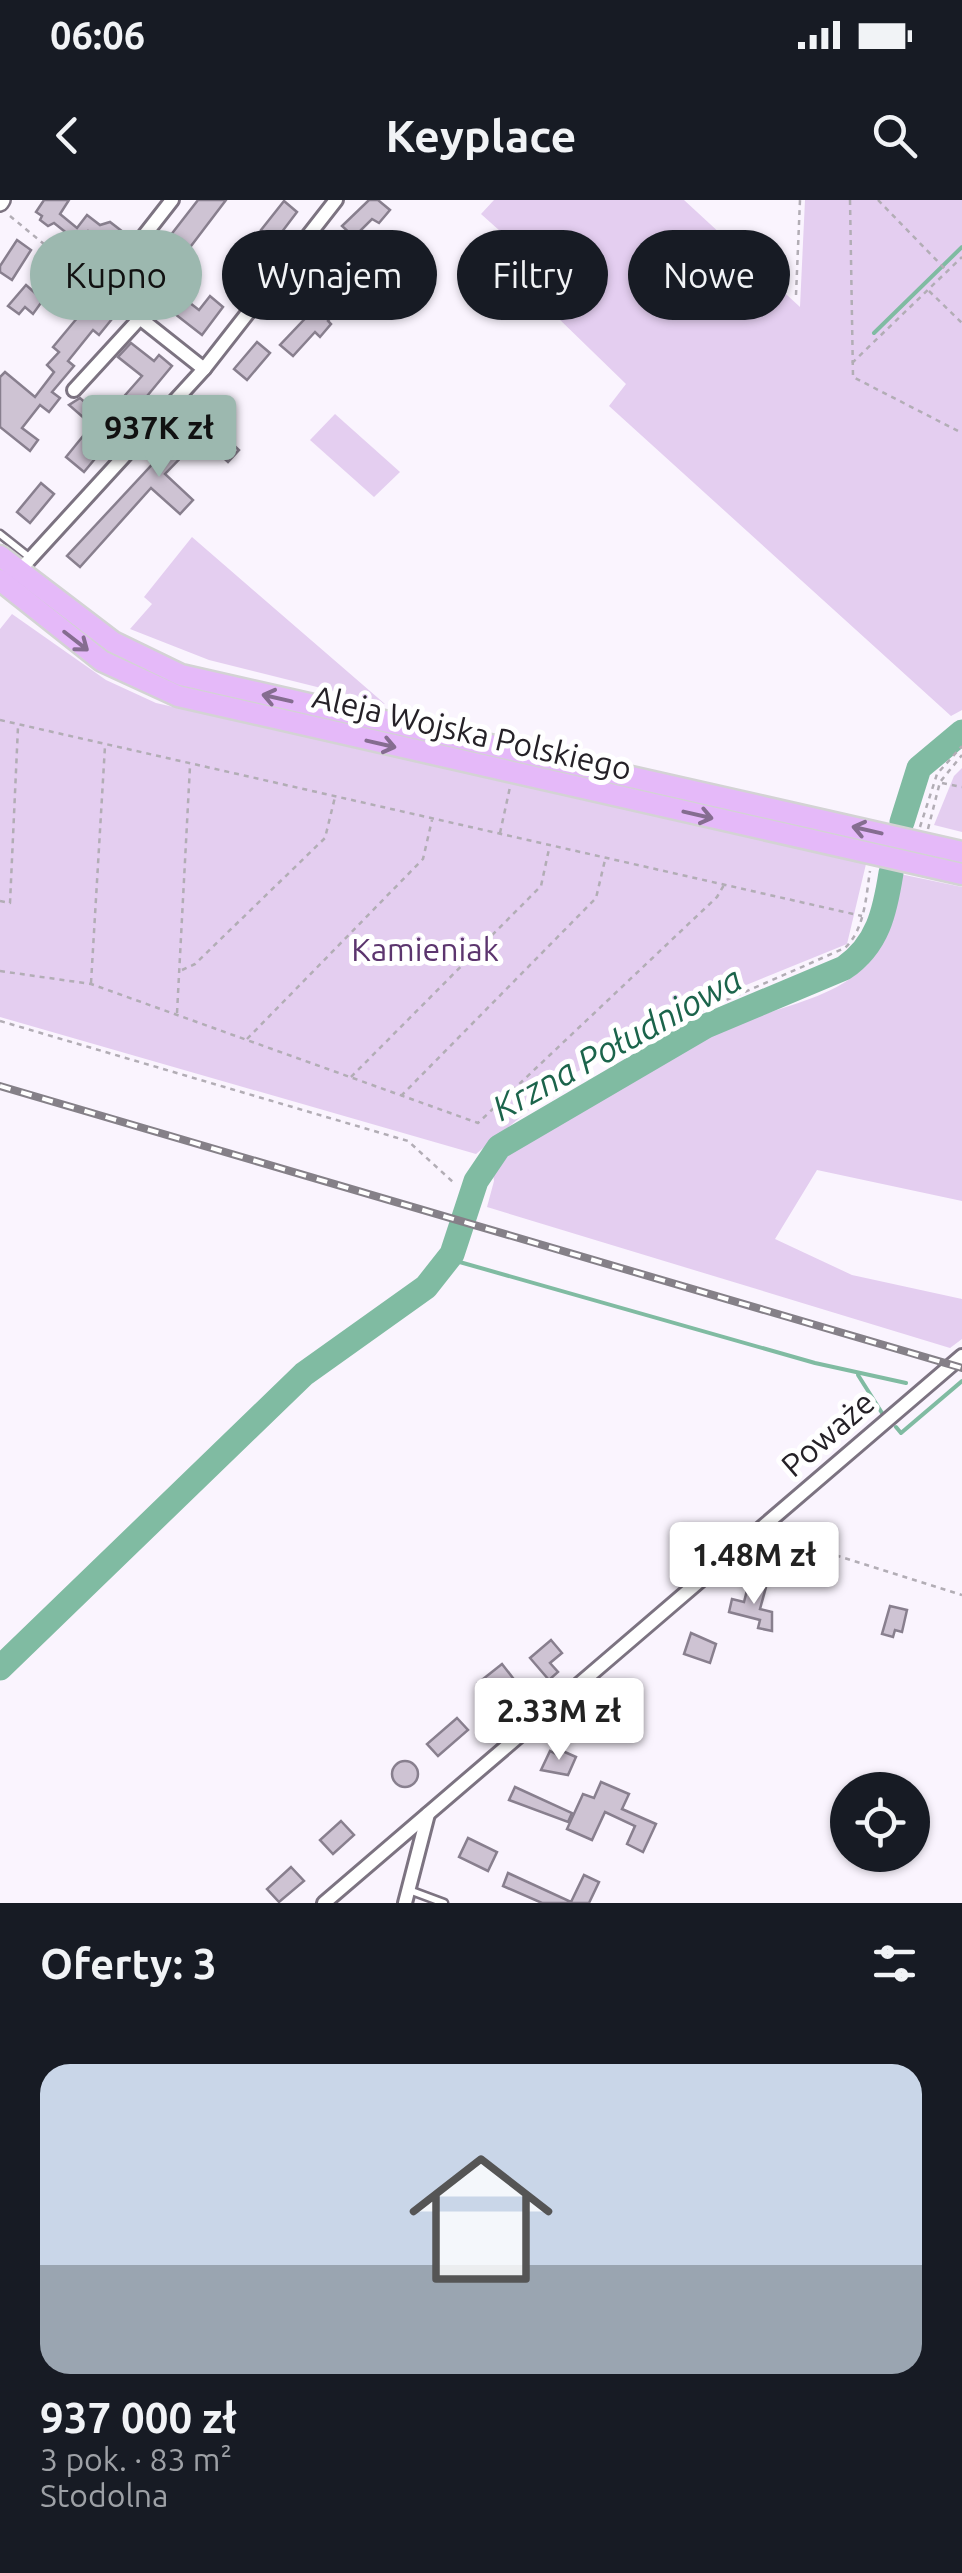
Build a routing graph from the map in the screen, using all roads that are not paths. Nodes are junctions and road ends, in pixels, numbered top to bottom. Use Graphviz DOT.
graph roads {
  1 [pos="172,200"];
  2 [pos="336,200"];
  3 [pos="149,230"];
  4 [pos="138,320"];
  5 [pos="145,320"];
  6 [pos="204,370"];
  7 [pos="74,390"];
  8 [pos="0,534"];
  9 [pos="0,556"];
  10 [pos="11,577"];
  11 [pos="962,852"];
  12 [pos="962,874"];
  13 [pos="960,1357"];
  14 [pos="428,1814"];
  15 [pos="407,1896"];
  16 [pos="324,1903"];
  17 [pos="444,1903"];
  1 -- 3 [label="street"];
  2 -- 6 [label="street"];
  4 -- 7 [label="street"];
  5 -- 6 [label="street"];
  6 -- 10 [label="street"];
  8 -- 10 [label="lane"];
  9 -- 10 [label="main road, Aleja Wojska Polskiego"];
  11 -- 10 [label="main road, Aleja Wojska Polskiego, one-way"];
  10 -- 12 [label="main road, Aleja Wojska Polskiego, one-way"];
  13 -- 14 [label="street, Poważe"];
  14 -- 15 [label="street"];
  14 -- 16 [label="street, Poważe"];
  15 -- 17 [label="lane"];
}
